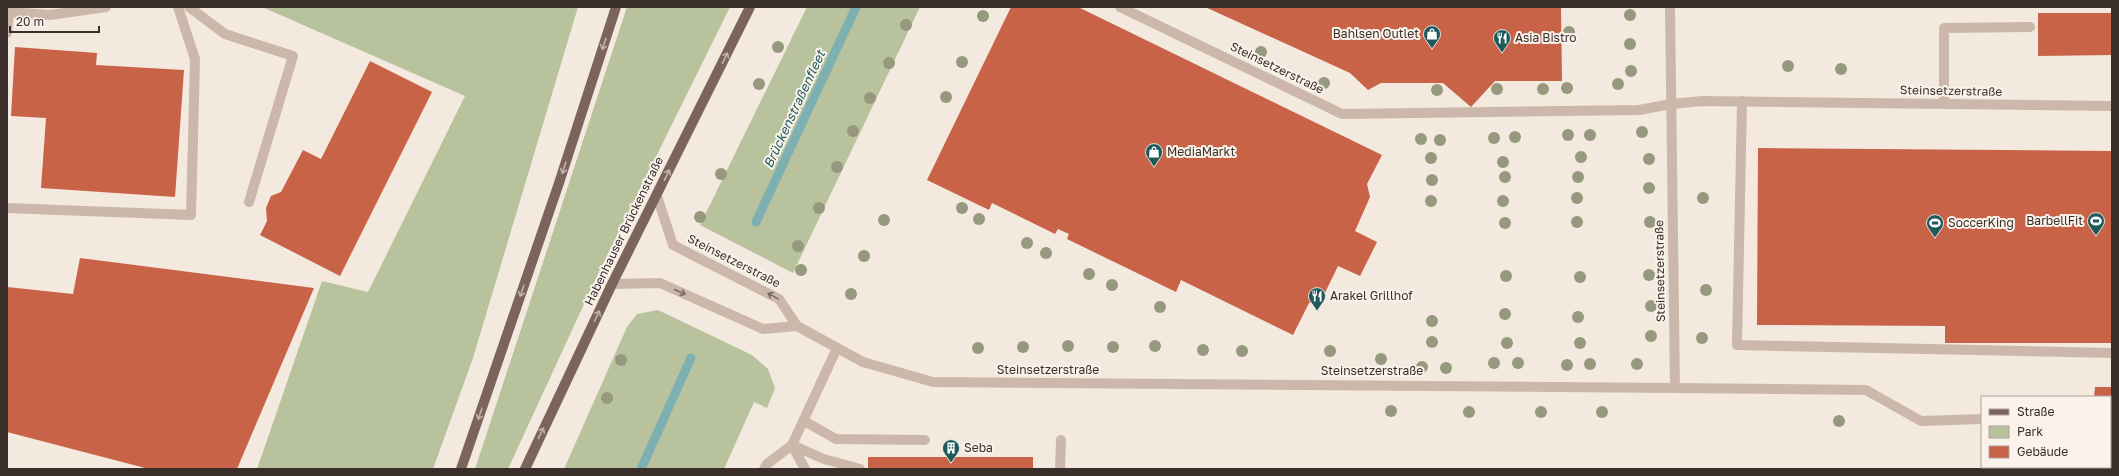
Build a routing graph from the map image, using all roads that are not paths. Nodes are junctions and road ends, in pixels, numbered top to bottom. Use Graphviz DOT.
graph roads {
  1 [pos="106,7"];
  2 [pos="178,7"];
  3 [pos="189,7"];
  4 [pos="616,7"];
  5 [pos="750,7"];
  6 [pos="1120,7"];
  7 [pos="1670,7"];
  8 [pos="8,12"];
  9 [pos="2030,27"];
  10 [pos="7,34"];
  11 [pos="1742,101"];
  12 [pos="1671,104"];
  13 [pos="1944,104"];
  14 [pos="2112,106"];
  15 [pos="657,196"];
  16 [pos="249,202"];
  17 [pos="7,208"];
  18 [pos="612,284"];
  19 [pos="797,326"];
  20 [pos="837,348"];
  21 [pos="2112,352"];
  22 [pos="1675,388"];
  23 [pos="1981,419"];
  24 [pos="804,421"];
  25 [pos="925,440"];
  26 [pos="1061,440"];
  27 [pos="792,445"];
  28 [pos="461,469"];
  29 [pos="525,469"];
  30 [pos="764,469"];
  31 [pos="804,469"];
  32 [pos="860,469"];
  33 [pos="1060,469"];
  1 -- 8 [label="street"];
  2 -- 17 [label="street"];
  3 -- 16 [label="street"];
  4 -- 28 [label="main road, one-way"];
  15 -- 5 [label="main road, Habenhauser Brückenstraße, one-way"];
  6 -- 12 [label="street, Steinsetzerstraße"];
  7 -- 12 [label="street, Steinsetzerstraße"];
  8 -- 10 [label="street"];
  9 -- 13 [label="street"];
  11 -- 12 [label="street, Steinsetzerstraße"];
  11 -- 13 [label="street, Steinsetzerstraße"];
  11 -- 21 [label="street"];
  12 -- 22 [label="street, Steinsetzerstraße"];
  13 -- 14 [label="street, Steinsetzerstraße"];
  15 -- 18 [label="main road, Habenhauser Brückenstraße"];
  19 -- 15 [label="street, Steinsetzerstraße, one-way"];
  18 -- 19 [label="street, one-way"];
  29 -- 18 [label="main road, Habenhauser Brückenstraße, one-way"];
  19 -- 20 [label="street, Steinsetzerstraße"];
  20 -- 22 [label="street, Steinsetzerstraße"];
  20 -- 24 [label="street"];
  22 -- 23 [label="street"];
  24 -- 25 [label="street"];
  24 -- 27 [label="street"];
  26 -- 33 [label="street"];
  27 -- 30 [label="street"];
  27 -- 31 [label="street"];
  27 -- 32 [label="street"];
}
